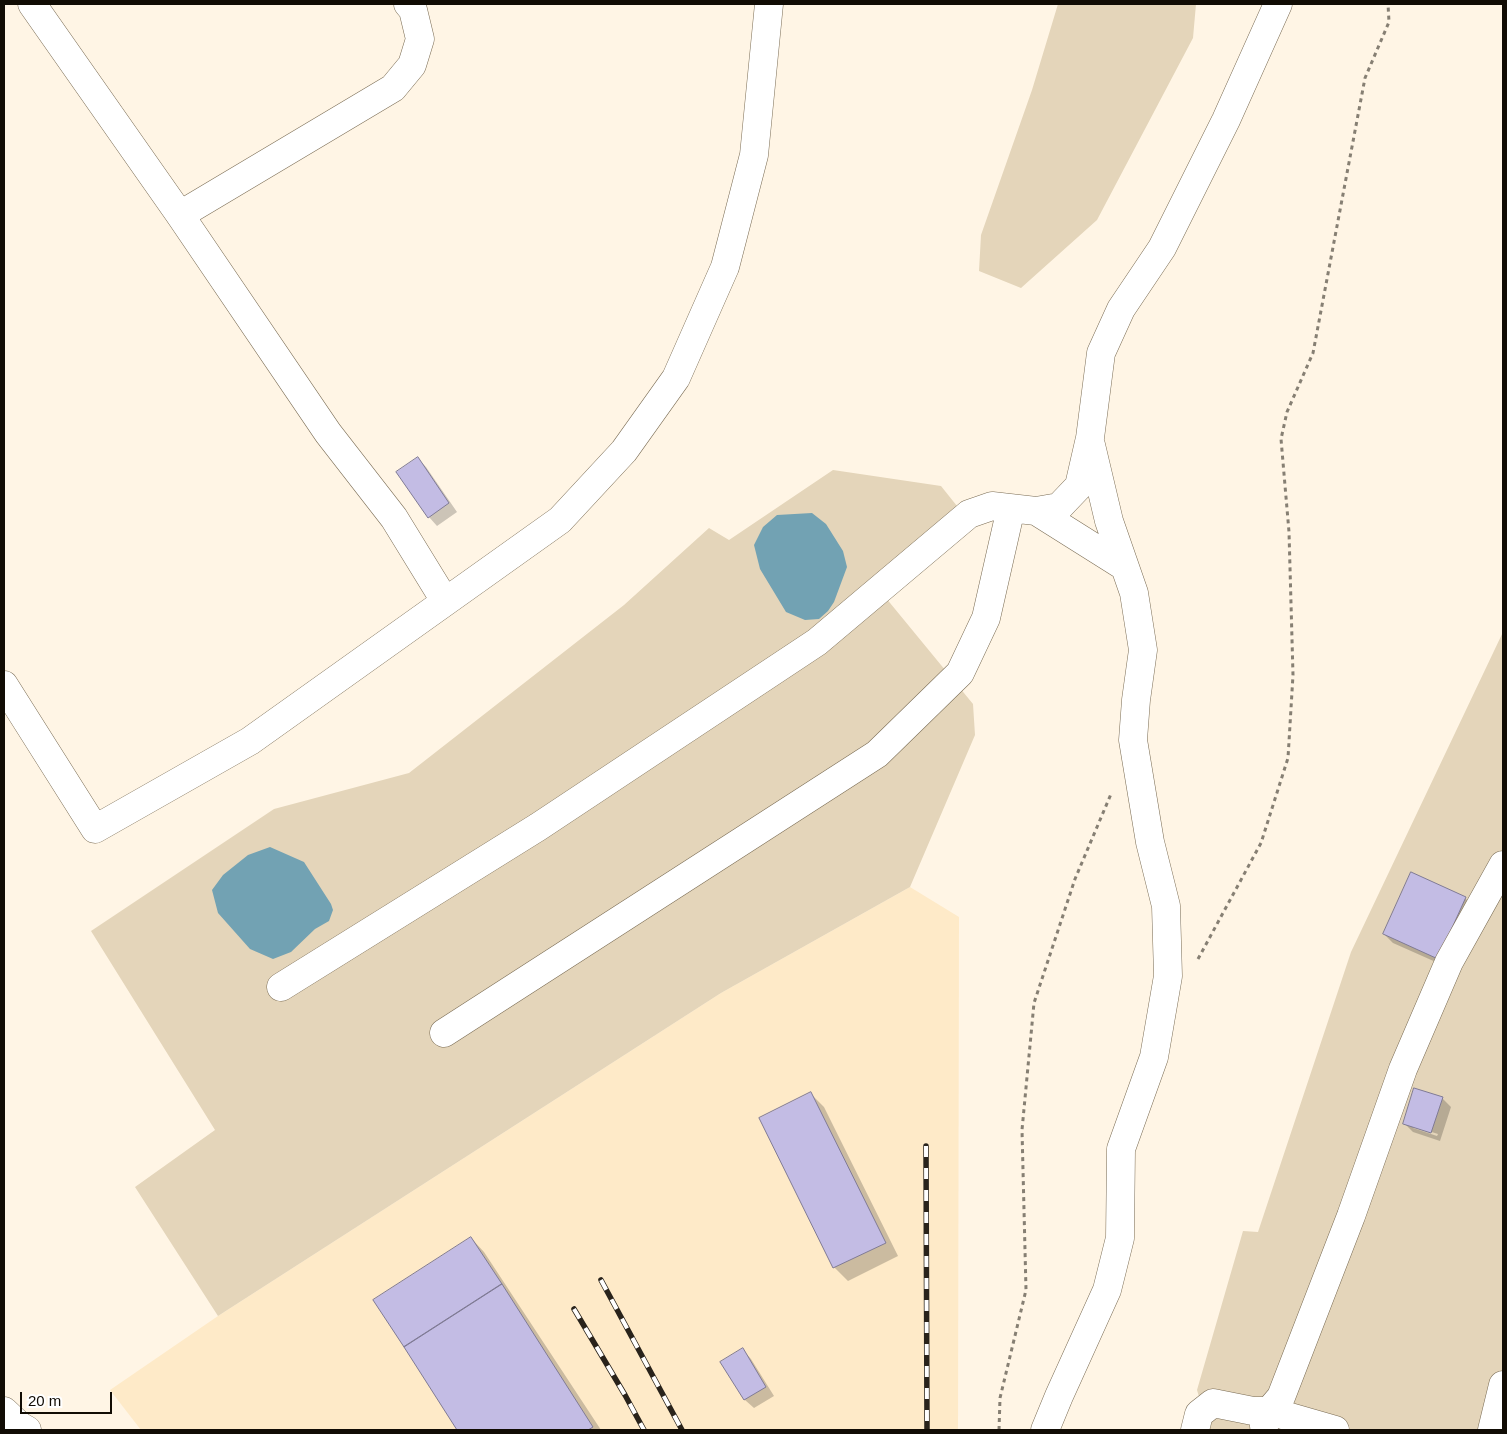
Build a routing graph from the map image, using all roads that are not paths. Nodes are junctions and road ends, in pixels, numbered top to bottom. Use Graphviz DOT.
graph roads {
  1 [pos="32,4"];
  2 [pos="408,4"];
  3 [pos="769,4"];
  4 [pos="1278,4"];
  5 [pos="180,216"];
  6 [pos="1090,438"];
  7 [pos="1024,510"];
  8 [pos="1125,567"];
  9 [pos="445,601"];
  10 [pos="4,685"];
  11 [pos="1503,865"];
  12 [pos="281,987"];
  13 [pos="444,1033"];
  14 [pos="1503,1385"];
  15 [pos="4,1411"];
  16 [pos="1266,1421"];
  17 [pos="27,1430"];
  18 [pos="1045,1430"];
  19 [pos="1195,1430"];
  20 [pos="1334,1430"];
  21 [pos="1492,1430"];
  1 -- 5 [label="street"];
  2 -- 5 [label="street"];
  3 -- 9 [label="street"];
  4 -- 6 [label="street"];
  5 -- 9 [label="street"];
  6 -- 7 [label="street"];
  6 -- 8 [label="street"];
  7 -- 8 [label="street"];
  7 -- 12 [label="street"];
  7 -- 13 [label="street"];
  8 -- 18 [label="street"];
  9 -- 10 [label="street"];
  11 -- 16 [label="street"];
  14 -- 21 [label="street"];
  15 -- 17 [label="street"];
  16 -- 19 [label="street"];
  16 -- 20 [label="street"];
}
